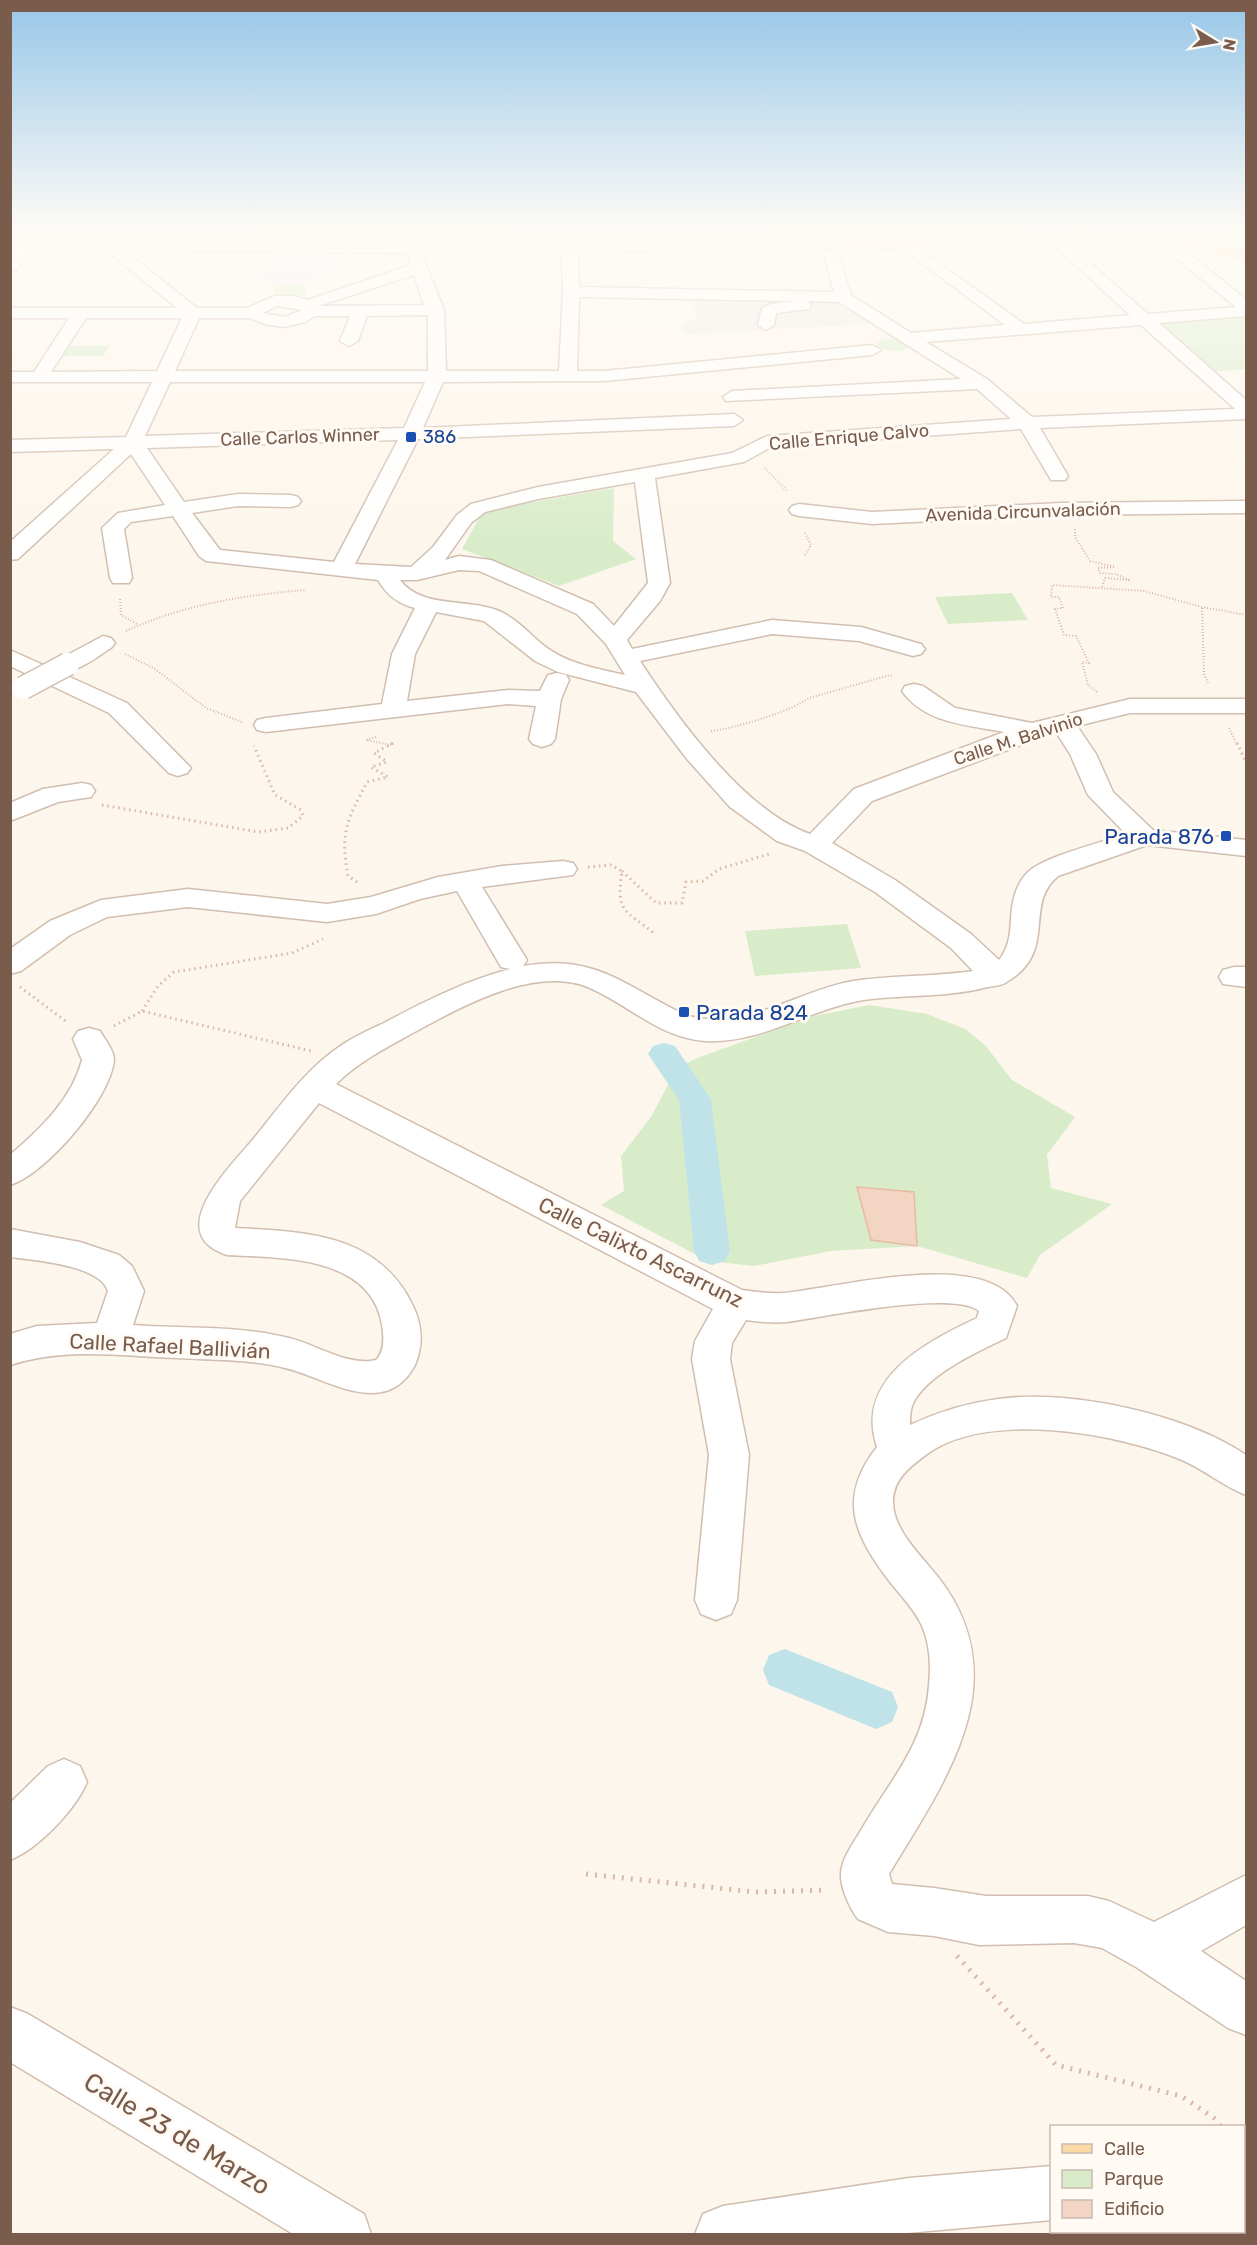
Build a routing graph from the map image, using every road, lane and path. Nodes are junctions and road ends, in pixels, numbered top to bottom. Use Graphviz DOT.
graph roads {
  1 [pos="66,336"];
  2 [pos="182,336"];
  3 [pos="350,336"];
  4 [pos="436,336"];
  5 [pos="569,336"];
  6 [pos="900,336"];
  7 [pos="906,336"];
  8 [pos="1166,336"];
  9 [pos="348,341"];
  10 [pos="932,351"];
  11 [pos="886,353"];
  12 [pos="713,366"];
  13 [pos="437,375"];
  14 [pos="568,375"];
  15 [pos="162,376"];
  16 [pos="604,376"];
  17 [pos="10,377"];
  18 [pos="39,377"];
  19 [pos="981,383"];
  20 [pos="732,397"];
  21 [pos="1246,409"];
  22 [pos="1246,414"];
  23 [pos="629,423"];
  24 [pos="1027,423"];
  25 [pos="411,434"];
  26 [pos="133,442"];
  27 [pos="10,446"];
  28 [pos="746,453"];
  29 [pos="644,473"];
  30 [pos="1059,476"];
  31 [pos="291,501"];
  32 [pos="1246,507"];
  33 [pos="181,509"];
  34 [pos="1061,509"];
  35 [pos="800,510"];
  36 [pos="10,554"];
  37 [pos="341,570"];
  38 [pos="417,573"];
  39 [pos="385,574"];
  40 [pos="121,578"];
  41 [pos="1102,587"];
  42 [pos="313,590"];
  43 [pos="429,604"];
  44 [pos="1202,607"];
  45 [pos="1246,615"];
  46 [pos="137,625"];
  47 [pos="103,643"];
  48 [pos="621,649"];
  49 [pos="913,649"];
  50 [pos="10,657"];
  51 [pos="564,665"];
  52 [pos="645,687"];
  53 [pos="914,691"];
  54 [pos="17,692"];
  55 [pos="1102,695"];
  56 [pos="549,699"];
  57 [pos="1246,706"];
  58 [pos="1220,708"];
  59 [pos="394,710"];
  60 [pos="362,715"];
  61 [pos="1062,722"];
  62 [pos="266,724"];
  63 [pos="1034,730"];
  64 [pos="542,740"];
  65 [pos="686,740"];
  66 [pos="1246,762"];
  67 [pos="178,768"];
  68 [pos="82,791"];
  69 [pos="10,813"];
  70 [pos="1145,837"];
  71 [pos="815,844"];
  72 [pos="1246,848"];
  73 [pos="563,869"];
  74 [pos="622,872"];
  75 [pos="465,882"];
  76 [pos="376,904"];
  77 [pos="655,934"];
  78 [pos="512,960"];
  79 [pos="10,964"];
  80 [pos="995,976"];
  81 [pos="10,981"];
  82 [pos="142,1011"];
  83 [pos="89,1039"];
  84 [pos="344,1059"];
  85 [pos="314,1087"];
  86 [pos="10,1173"];
  87 [pos="10,1243"];
  88 [pos="736,1304"];
  89 [pos="110,1340"];
  90 [pos="10,1350"];
  91 [pos="898,1450"];
  92 [pos="1246,1477"];
  93 [pos="716,1600"];
  94 [pos="64,1782"];
  95 [pos="10,1838"];
  96 [pos="586,1874"];
  97 [pos="868,1889"];
  98 [pos="1246,1899"];
  99 [pos="936,1912"];
  100 [pos="1154,1949"];
  101 [pos="1246,2010"];
  102 [pos="10,2032"];
  103 [pos="1219,2125"];
  104 [pos="1050,2193"];
  105 [pos="1245,2204"];
  106 [pos="1246,2224"];
  107 [pos="344,2235"];
  108 [pos="723,2235"];
  1 -- 18 [label="street"];
  2 -- 15 [label="street"];
  3 -- 9 [label="street"];
  4 -- 13 [label="street"];
  5 -- 14 [label="street"];
  6 -- 11 [label="street"];
  7 -- 10 [label="street"];
  8 -- 21 [label="street"];
  10 -- 11 [label="street"];
  10 -- 19 [label="street"];
  11 -- 12 [label="street"];
  12 -- 16 [label="street"];
  12 -- 20 [label="street"];
  13 -- 14 [label="street"];
  13 -- 15 [label="street"];
  13 -- 25 [label="street"];
  14 -- 16 [label="street"];
  15 -- 18 [label="street"];
  15 -- 26 [label="street"];
  16 -- 23 [label="street"];
  17 -- 18 [label="street"];
  19 -- 20 [label="street"];
  19 -- 24 [label="street"];
  20 -- 23 [label="street, Calle Carlos Winner"];
  22 -- 24 [label="street, Calle Enrique Calvo"];
  23 -- 25 [label="street, Calle Carlos Winner"];
  24 -- 28 [label="street, Calle Enrique Calvo"];
  24 -- 30 [label="street"];
  25 -- 26 [label="street, Calle Carlos Winner"];
  25 -- 37 [label="street"];
  26 -- 27 [label="street, Calle Carlos Winner"];
  26 -- 33 [label="street"];
  26 -- 36 [label="street"];
  28 -- 29 [label="street, Calle Enrique Calvo"];
  28 -- 35 [label="path"];
  29 -- 38 [label="street, Calle Enrique Calvo"];
  29 -- 48 [label="street"];
  31 -- 33 [label="street"];
  32 -- 34 [label="street, Avenida Circunvalación"];
  33 -- 37 [label="street"];
  33 -- 40 [label="street"];
  34 -- 35 [label="street, Avenida Circunvalación"];
  34 -- 41 [label="path"];
  37 -- 39 [label="street"];
  38 -- 39 [label="street"];
  38 -- 48 [label="street"];
  39 -- 43 [label="street"];
  40 -- 46 [label="path"];
  41 -- 44 [label="path"];
  41 -- 55 [label="path"];
  42 -- 46 [label="path"];
  43 -- 51 [label="street"];
  43 -- 59 [label="street"];
  44 -- 45 [label="path"];
  44 -- 58 [label="path"];
  46 -- 47 [label="path"];
  47 -- 54 [label="street, bridge"];
  47 -- 62 [label="path"];
  48 -- 49 [label="street"];
  48 -- 52 [label="street"];
  50 -- 67 [label="street"];
  51 -- 52 [label="street"];
  51 -- 56 [label="street"];
  52 -- 65 [label="street"];
  53 -- 63 [label="street"];
  53 -- 65 [label="path"];
  56 -- 59 [label="street"];
  56 -- 64 [label="street"];
  57 -- 58 [label="street, Calle M. Balvinio"];
  58 -- 61 [label="street, Calle M. Balvinio"];
  58 -- 66 [label="path"];
  59 -- 60 [label="street"];
  60 -- 62 [label="street"];
  60 -- 76 [label="path"];
  61 -- 63 [label="street, Calle M. Balvinio"];
  61 -- 70 [label="street"];
  62 -- 68 [label="path"];
  63 -- 71 [label="street, Calle M. Balvinio"];
  65 -- 71 [label="street"];
  68 -- 69 [label="street"];
  70 -- 72 [label="street, Calle Rafael Ballivián"];
  70 -- 80 [label="street, Calle Rafael Ballivián"];
  71 -- 74 [label="path"];
  71 -- 80 [label="street"];
  73 -- 74 [label="path"];
  73 -- 75 [label="street"];
  74 -- 77 [label="path"];
  75 -- 76 [label="street"];
  75 -- 78 [label="street"];
  76 -- 79 [label="street"];
  76 -- 82 [label="path"];
  80 -- 84 [label="street, Calle Rafael Ballivián"];
  81 -- 83 [label="path"];
  82 -- 83 [label="path"];
  82 -- 84 [label="path"];
  83 -- 86 [label="street"];
  84 -- 85 [label="street, Calle Rafael Ballivián"];
  85 -- 88 [label="street, Calle Calixto Ascarrunz"];
  85 -- 89 [label="street, Calle Rafael Ballivián"];
  87 -- 89 [label="street"];
  88 -- 91 [label="street, Calle Calixto Ascarrunz"];
  88 -- 93 [label="street"];
  89 -- 90 [label="street, Calle Rafael Ballivián"];
  91 -- 92 [label="street"];
  91 -- 97 [label="street"];
  94 -- 95 [label="street"];
  96 -- 97 [label="path"];
  97 -- 99 [label="street"];
  98 -- 100 [label="street"];
  99 -- 100 [label="street"];
  99 -- 103 [label="path"];
  100 -- 101 [label="street"];
  102 -- 107 [label="street, Calle 23 de Marzo"];
  104 -- 108 [label="street"];
  105 -- 106 [label="path"];
}
